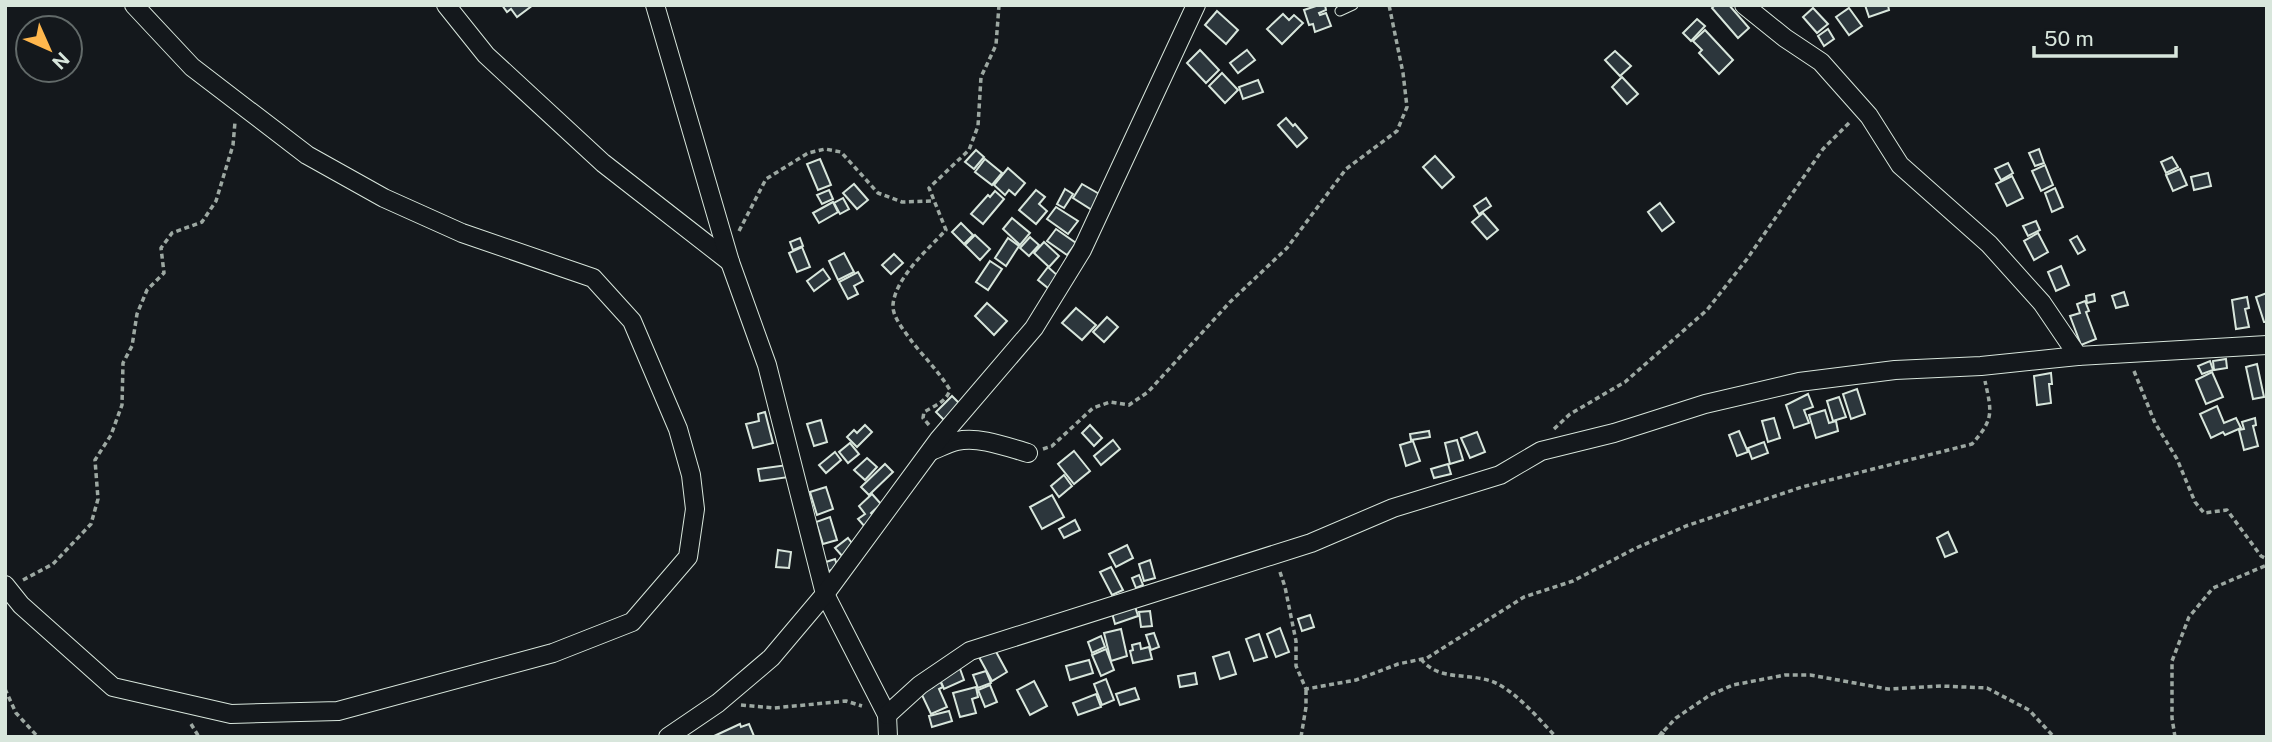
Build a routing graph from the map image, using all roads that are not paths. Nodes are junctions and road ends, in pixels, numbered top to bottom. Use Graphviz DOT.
graph roads {
  1 [pos="134,5"];
  2 [pos="446,5"];
  3 [pos="655,5"];
  4 [pos="1196,5"];
  5 [pos="1353,5"];
  6 [pos="1744,5"];
  7 [pos="1340,11"];
  8 [pos="730,262"];
  9 [pos="2267,345"];
  10 [pos="2078,356"];
  11 [pos="935,445"];
  12 [pos="1028,453"];
  13 [pos="12,584"];
  14 [pos="825,594"];
  15 [pos="887,715"];
  16 [pos="668,737"];
  17 [pos="888,737"];
  1 -- 13 [label="street"];
  2 -- 8 [label="street"];
  3 -- 8 [label="street"];
  4 -- 11 [label="street"];
  5 -- 7 [label="lane"];
  6 -- 10 [label="street"];
  8 -- 14 [label="street"];
  9 -- 10 [label="street"];
  10 -- 15 [label="street"];
  11 -- 12 [label="street"];
  11 -- 14 [label="street"];
  14 -- 15 [label="street"];
  14 -- 16 [label="street"];
  15 -- 17 [label="street"];
}
